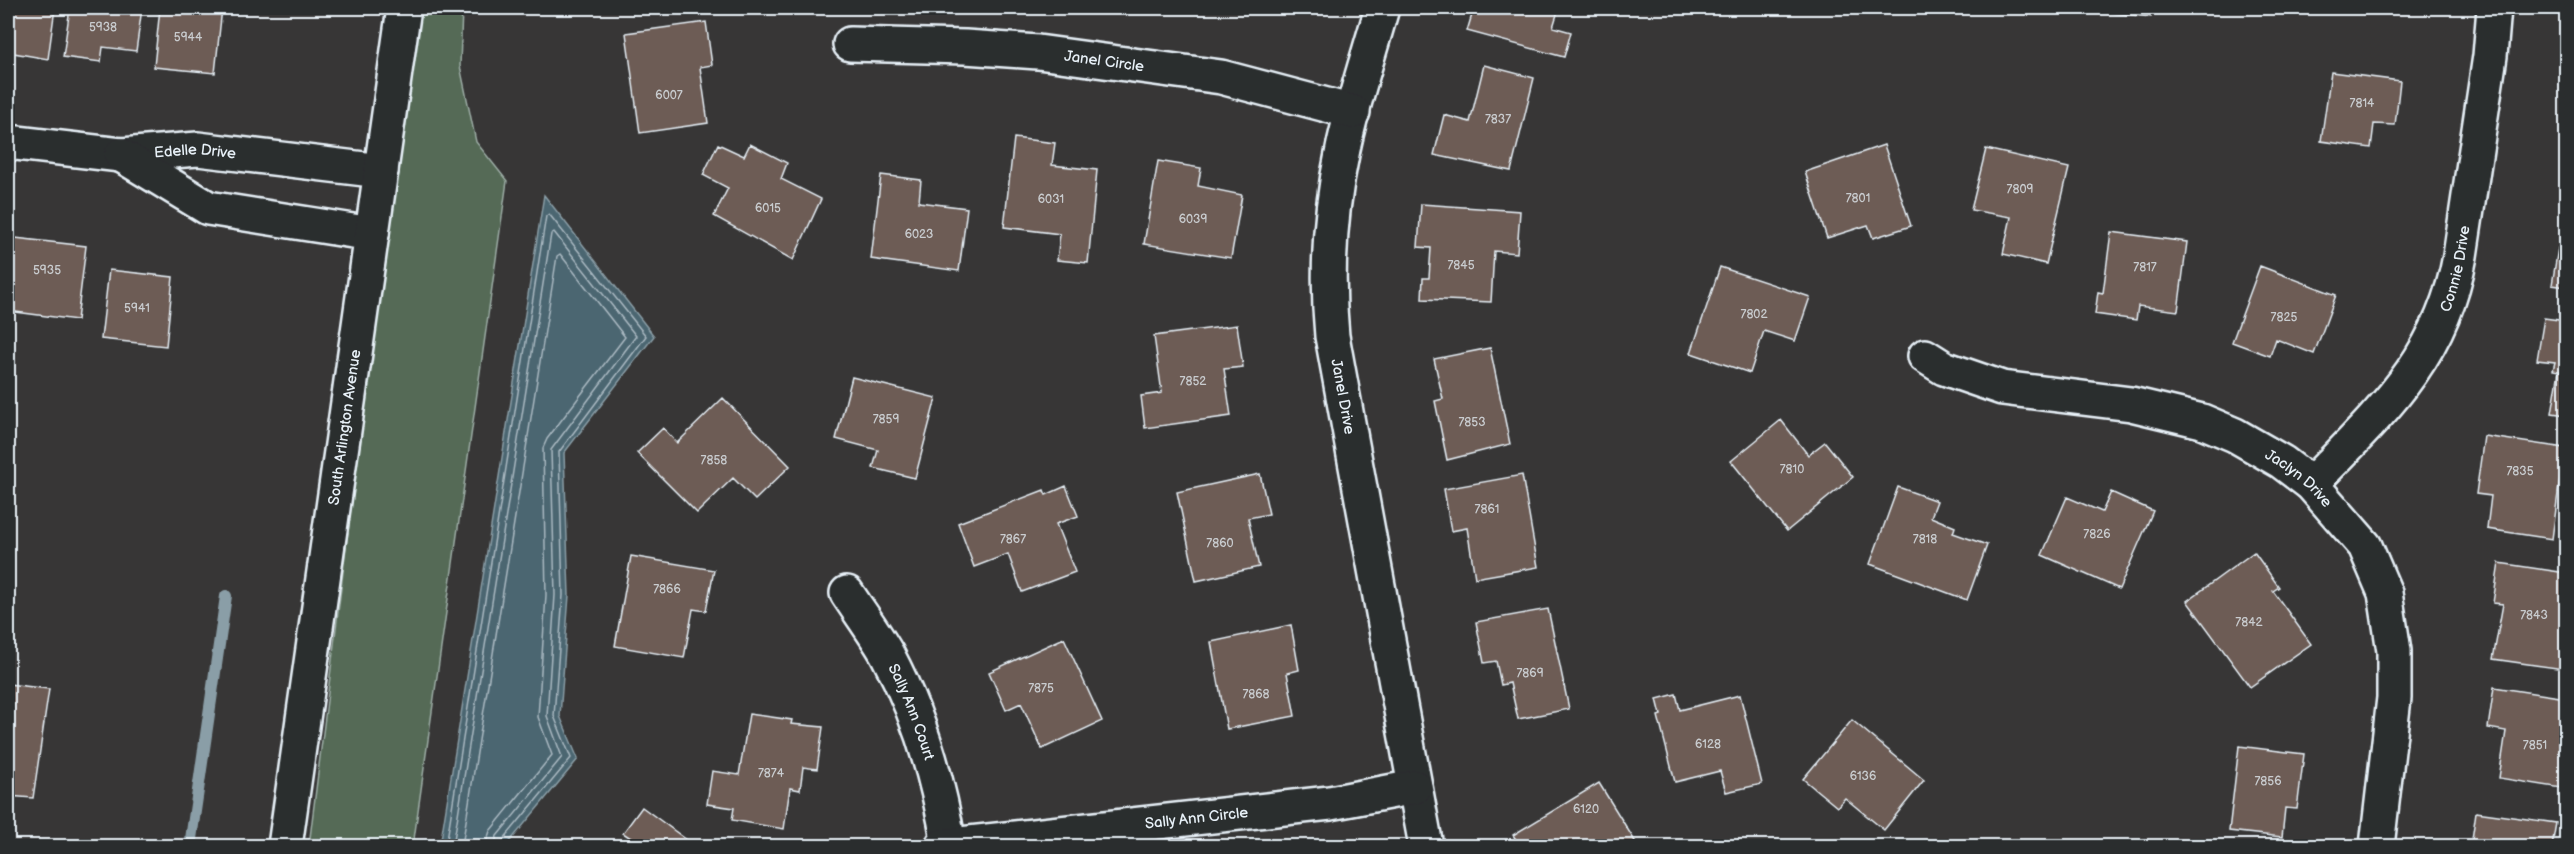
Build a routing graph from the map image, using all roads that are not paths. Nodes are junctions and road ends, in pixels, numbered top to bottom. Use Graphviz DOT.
graph roads {
  1 [pos="404,8"];
  2 [pos="1382,8"];
  3 [pos="2494,8"];
  4 [pos="850,44"];
  5 [pos="1353,112"];
  6 [pos="8,142"];
  7 [pos="121,156"];
  8 [pos="381,171"];
  9 [pos="372,234"];
  10 [pos="1925,356"];
  11 [pos="2311,484"];
  12 [pos="847,593"];
  13 [pos="1415,787"];
  14 [pos="285,846"];
  15 [pos="945,846"];
  16 [pos="1426,846"];
  17 [pos="2377,846"];
  1 -- 8 [label="street, South Arlington Avenue"];
  2 -- 5 [label="street, Janel Drive"];
  3 -- 11 [label="street, Connie Drive"];
  4 -- 5 [label="street, Janel Circle"];
  5 -- 13 [label="street, Janel Drive"];
  6 -- 7 [label="street, Edelle Drive"];
  7 -- 8 [label="street, Edelle Drive"];
  7 -- 9 [label="street"];
  8 -- 9 [label="street, South Arlington Avenue"];
  9 -- 14 [label="street, South Arlington Avenue"];
  10 -- 11 [label="street, Jaclyn Drive"];
  11 -- 17 [label="street, Jaclyn Drive"];
  12 -- 15 [label="street, Sally Ann Court"];
  13 -- 15 [label="street, Sally Ann Circle"];
  13 -- 16 [label="street"];
}
